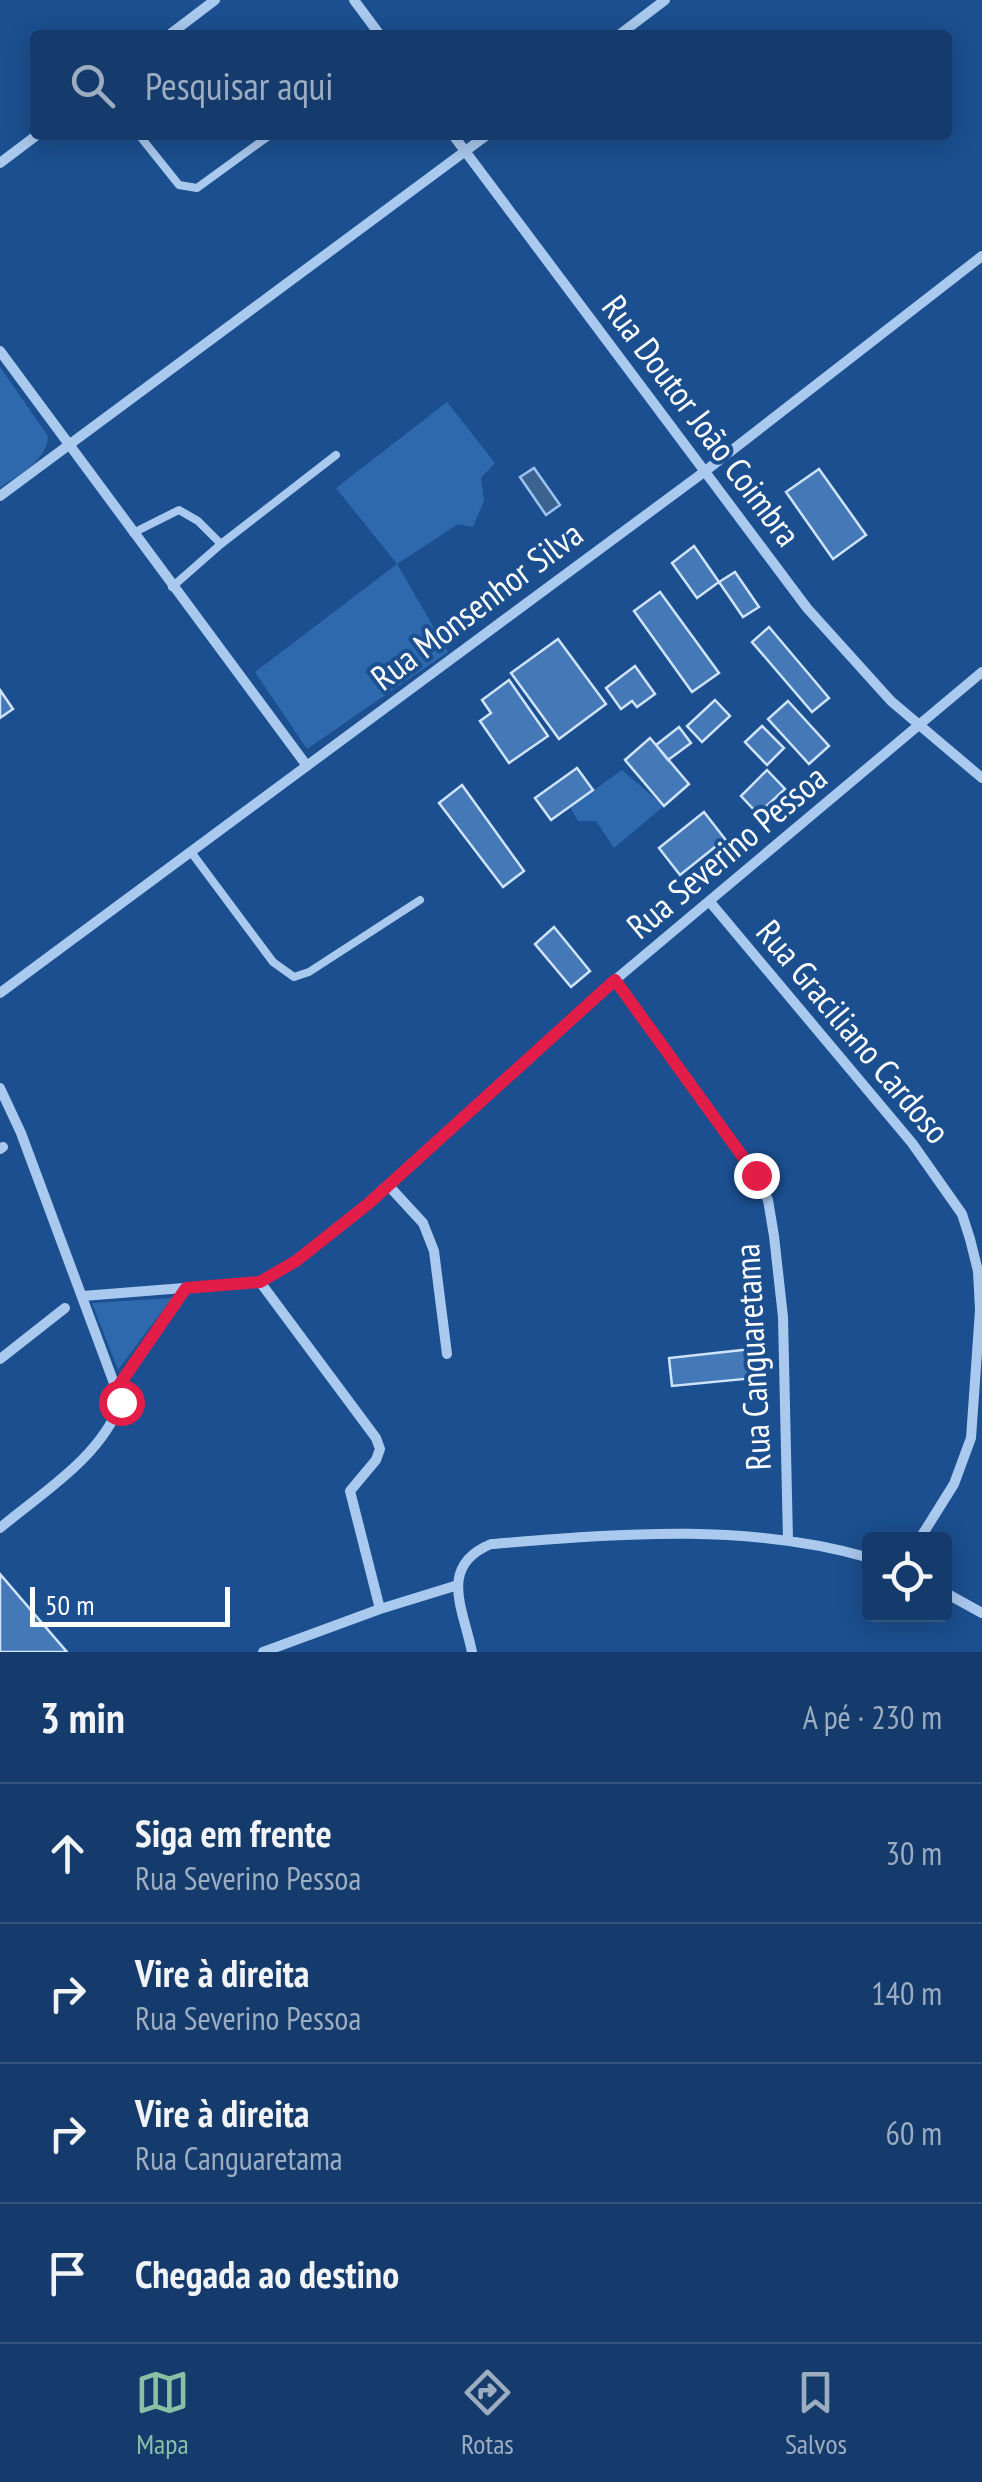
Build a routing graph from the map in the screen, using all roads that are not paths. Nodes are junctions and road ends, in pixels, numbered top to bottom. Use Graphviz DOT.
graph roads {
  1 [pos="215,0"];
  2 [pos="354,0"];
  3 [pos="665,0"];
  4 [pos="175,30"];
  5 [pos="376,30"];
  6 [pos="626,30"];
  7 [pos="30,140"];
  8 [pos="143,140"];
  9 [pos="263,140"];
  10 [pos="458,140"];
  11 [pos="480,140"];
  12 [pos="466,151"];
  13 [pos="0,163"];
  14 [pos="982,256"];
  15 [pos="0,351"];
  16 [pos="67,446"];
  17 [pos="336,454"];
  18 [pos="704,472"];
  19 [pos="0,496"];
  20 [pos="133,533"];
  21 [pos="221,544"];
  22 [pos="172,587"];
  23 [pos="982,672"];
  24 [pos="920,726"];
  25 [pos="307,766"];
  26 [pos="982,778"];
  27 [pos="191,852"];
  28 [pos="420,900"];
  29 [pos="710,902"];
  30 [pos="615,980"];
  31 [pos="0,993"];
  32 [pos="0,1088"];
  33 [pos="388,1185"];
  34 [pos="260,1282"];
  35 [pos="186,1288"];
  36 [pos="83,1296"];
  37 [pos="65,1308"];
  38 [pos="981,1309"];
  39 [pos="446,1354"];
  40 [pos="0,1359"];
  41 [pos="117,1388"];
  42 [pos="0,1528"];
  43 [pos="924,1532"];
  44 [pos="788,1540"];
  45 [pos="862,1556"];
  46 [pos="458,1585"];
  47 [pos="952,1596"];
  48 [pos="380,1609"];
  49 [pos="982,1613"];
  50 [pos="263,1652"];
  51 [pos="472,1652"];
  1 -- 4 [label="street"];
  2 -- 5 [label="street"];
  3 -- 6 [label="street"];
  7 -- 13 [label="street"];
  8 -- 9 [label="lane"];
  10 -- 12 [label="street, Rua Doutor João Coimbra"];
  11 -- 12 [label="street"];
  12 -- 16 [label="street"];
  12 -- 18 [label="street, Rua Doutor João Coimbra"];
  14 -- 18 [label="street, Rua Monsenhor Silva"];
  15 -- 16 [label="street"];
  16 -- 19 [label="street"];
  16 -- 20 [label="street"];
  17 -- 21 [label="lane"];
  18 -- 24 [label="street, Rua Doutor João Coimbra"];
  18 -- 25 [label="street, Rua Monsenhor Silva"];
  20 -- 21 [label="lane"];
  20 -- 22 [label="street"];
  21 -- 22 [label="lane"];
  22 -- 25 [label="street"];
  23 -- 24 [label="street, Rua Severino Pessoa"];
  24 -- 26 [label="street, Rua Doutor João Coimbra"];
  24 -- 29 [label="street, Rua Severino Pessoa"];
  25 -- 27 [label="street, Rua Monsenhor Silva"];
  27 -- 28 [label="lane"];
  27 -- 31 [label="street, Rua Monsenhor Silva"];
  29 -- 30 [label="street, Rua Severino Pessoa"];
  29 -- 38 [label="street, Rua Graciliano Cardoso"];
  30 -- 33 [label="street, Rua Severino Pessoa"];
  30 -- 44 [label="street, Rua Canguaretama"];
  32 -- 36 [label="street"];
  33 -- 34 [label="street, Rua Severino Pessoa"];
  33 -- 39 [label="street"];
  34 -- 35 [label="street, Rua Severino Pessoa"];
  34 -- 48 [label="street"];
  35 -- 36 [label="street, Rua Severino Pessoa"];
  35 -- 41 [label="street"];
  36 -- 41 [label="street"];
  37 -- 40 [label="street"];
  38 -- 43 [label="street, Rua Graciliano Cardoso"];
  41 -- 42 [label="street"];
  44 -- 45 [label="street"];
  44 -- 46 [label="street"];
  46 -- 48 [label="street"];
  46 -- 51 [label="street"];
  47 -- 49 [label="street"];
  48 -- 50 [label="street"];
}
